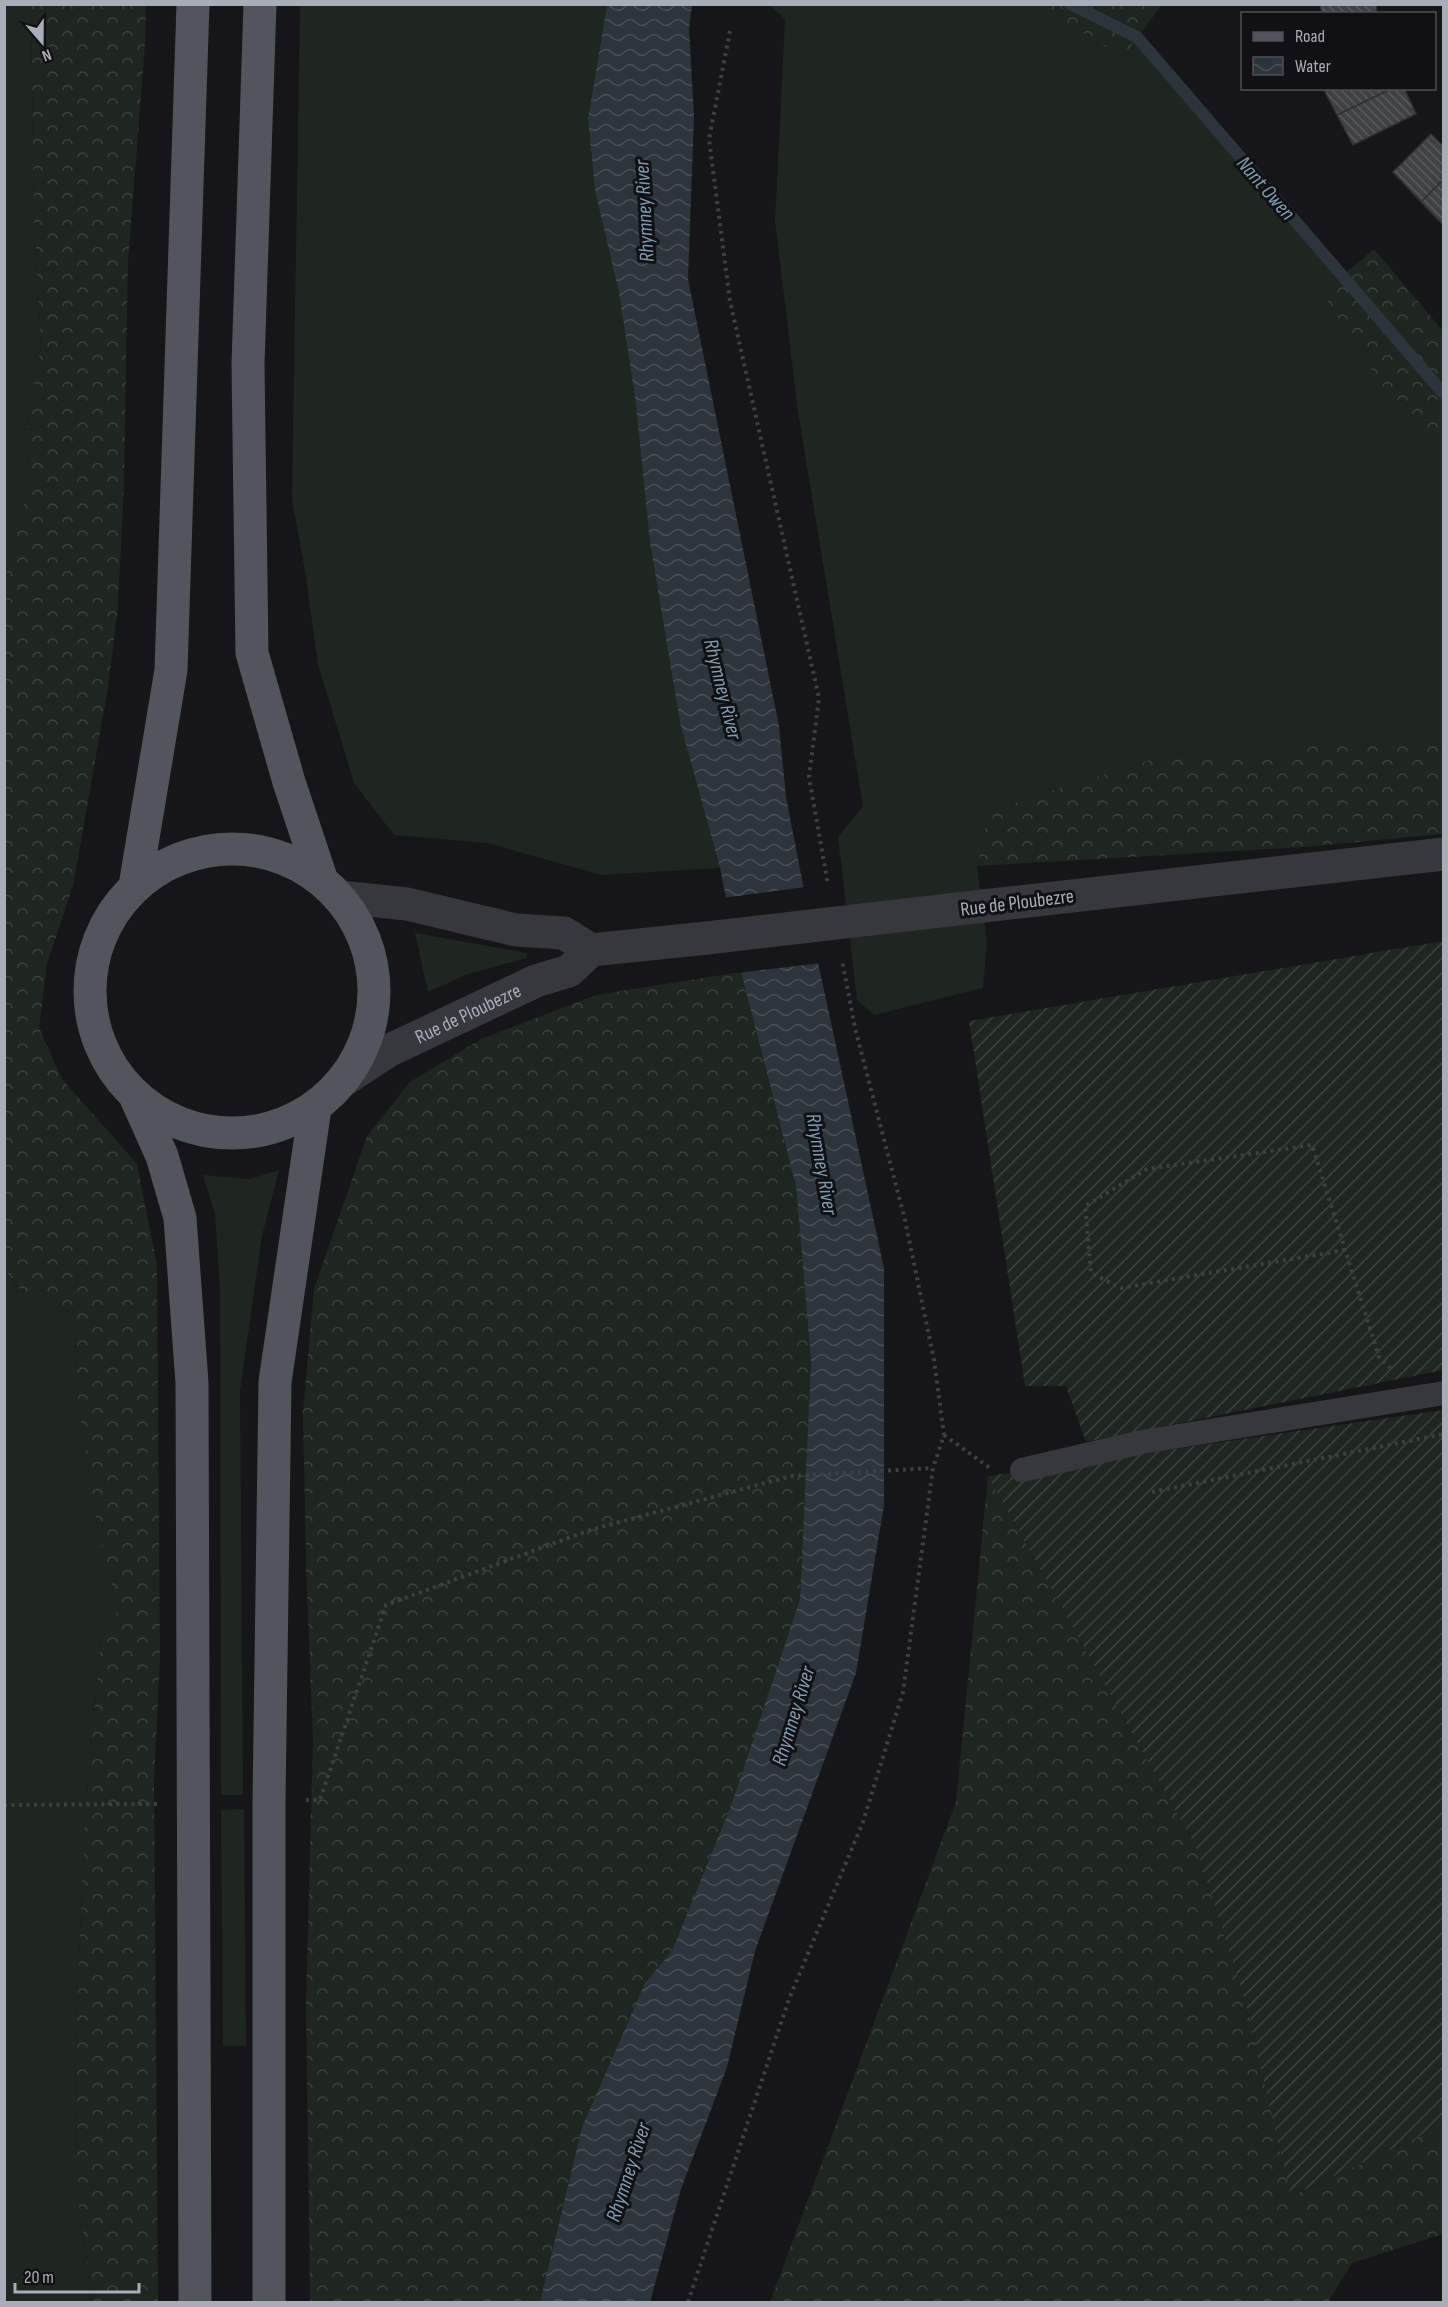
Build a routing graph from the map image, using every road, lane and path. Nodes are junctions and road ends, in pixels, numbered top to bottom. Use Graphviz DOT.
graph roads {
  1 [pos="193,4"];
  2 [pos="260,4"];
  3 [pos="730,31"];
  4 [pos="1443,854"];
  5 [pos="135,886"];
  6 [pos="331,888"];
  7 [pos="829,890"];
  8 [pos="591,950"];
  9 [pos="842,959"];
  10 [pos="344,1080"];
  11 [pos="136,1098"];
  12 [pos="315,1108"];
  13 [pos="1345,1250"];
  14 [pos="1432,1395"];
  15 [pos="1443,1434"];
  16 [pos="944,1435"];
  17 [pos="933,1468"];
  18 [pos="1023,1470"];
  19 [pos="1152,1492"];
  20 [pos="300,1800"];
  21 [pos="164,1804"];
  22 [pos="4,1805"];
  23 [pos="195,2302"];
  24 [pos="269,2302"];
  25 [pos="688,2302"];
  1 -- 5 [label="main road"];
  2 -- 6 [label="main road"];
  3 -- 7 [label="path"];
  4 -- 8 [label="street, Rue de Ploubezre, bridge"];
  5 -- 6 [label="main road"];
  5 -- 11 [label="main road"];
  6 -- 8 [label="street"];
  6 -- 10 [label="main road"];
  8 -- 10 [label="street, Rue de Ploubezre"];
  9 -- 16 [label="path"];
  10 -- 12 [label="main road"];
  11 -- 12 [label="main road"];
  11 -- 23 [label="main road"];
  12 -- 24 [label="main road"];
  13 -- 13 [label="path"];
  13 -- 14 [label="path"];
  14 -- 18 [label="lane"];
  15 -- 19 [label="path"];
  16 -- 17 [label="path"];
  16 -- 18 [label="path"];
  17 -- 20 [label="path"];
  17 -- 25 [label="path"];
  21 -- 22 [label="path"];
}
